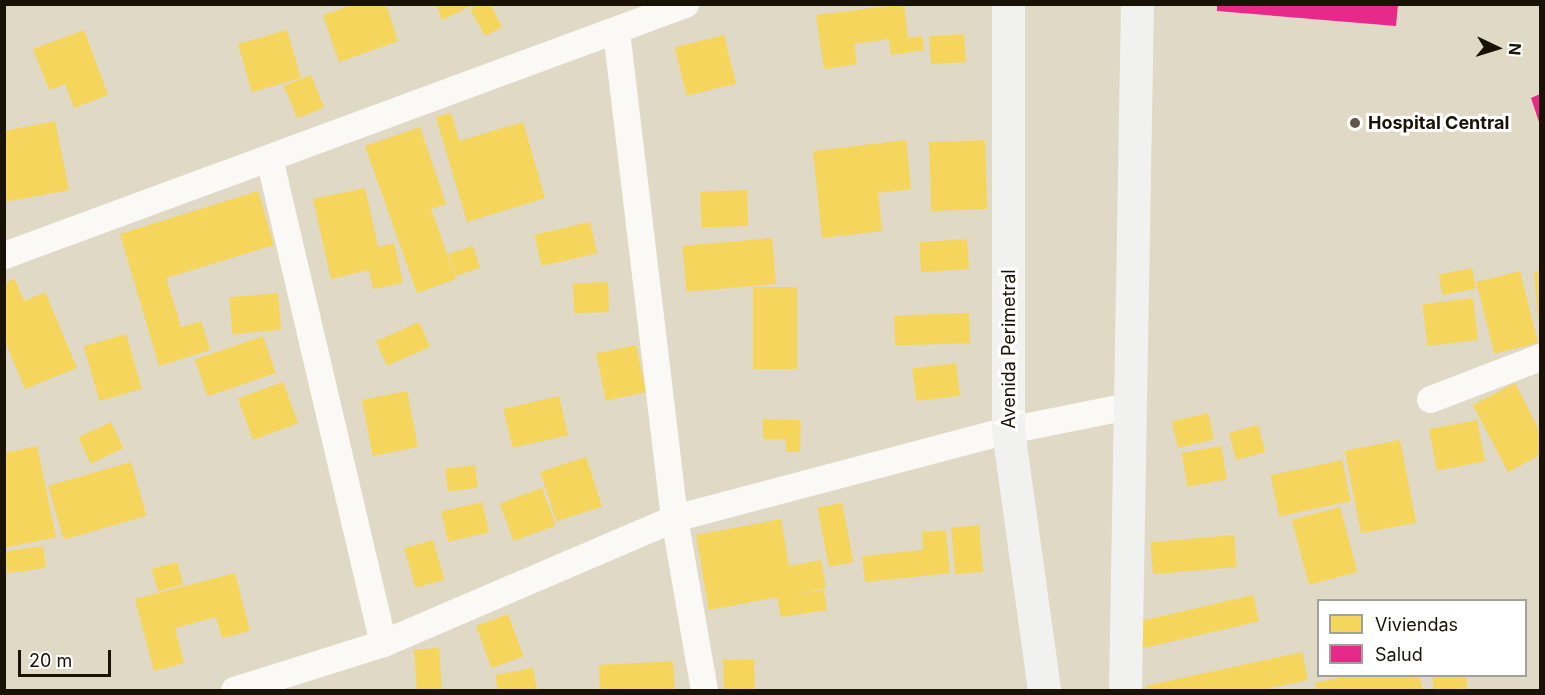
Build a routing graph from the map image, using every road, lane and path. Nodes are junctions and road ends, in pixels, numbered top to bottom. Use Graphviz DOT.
graph roads {
  1 [pos="685,4"];
  2 [pos="1008,4"];
  3 [pos="1137,4"];
  4 [pos="616,31"];
  5 [pos="270,162"];
  6 [pos="4,255"];
  7 [pos="1540,357"];
  8 [pos="1430,399"];
  9 [pos="1128,406"];
  10 [pos="1008,430"];
  11 [pos="674,518"];
  12 [pos="383,643"];
  13 [pos="234,690"];
  14 [pos="704,690"];
  15 [pos="1044,690"];
  16 [pos="1125,690"];
  1 -- 4 [label="street"];
  2 -- 10 [label="main road, Avenida Perimetral"];
  3 -- 9 [label="main road"];
  4 -- 5 [label="street"];
  4 -- 11 [label="street"];
  5 -- 6 [label="street"];
  5 -- 12 [label="street"];
  7 -- 8 [label="street"];
  9 -- 10 [label="street"];
  9 -- 16 [label="main road"];
  10 -- 11 [label="street"];
  10 -- 15 [label="main road, Avenida Perimetral"];
  11 -- 12 [label="street"];
  11 -- 14 [label="street"];
  12 -- 13 [label="street"];
}
